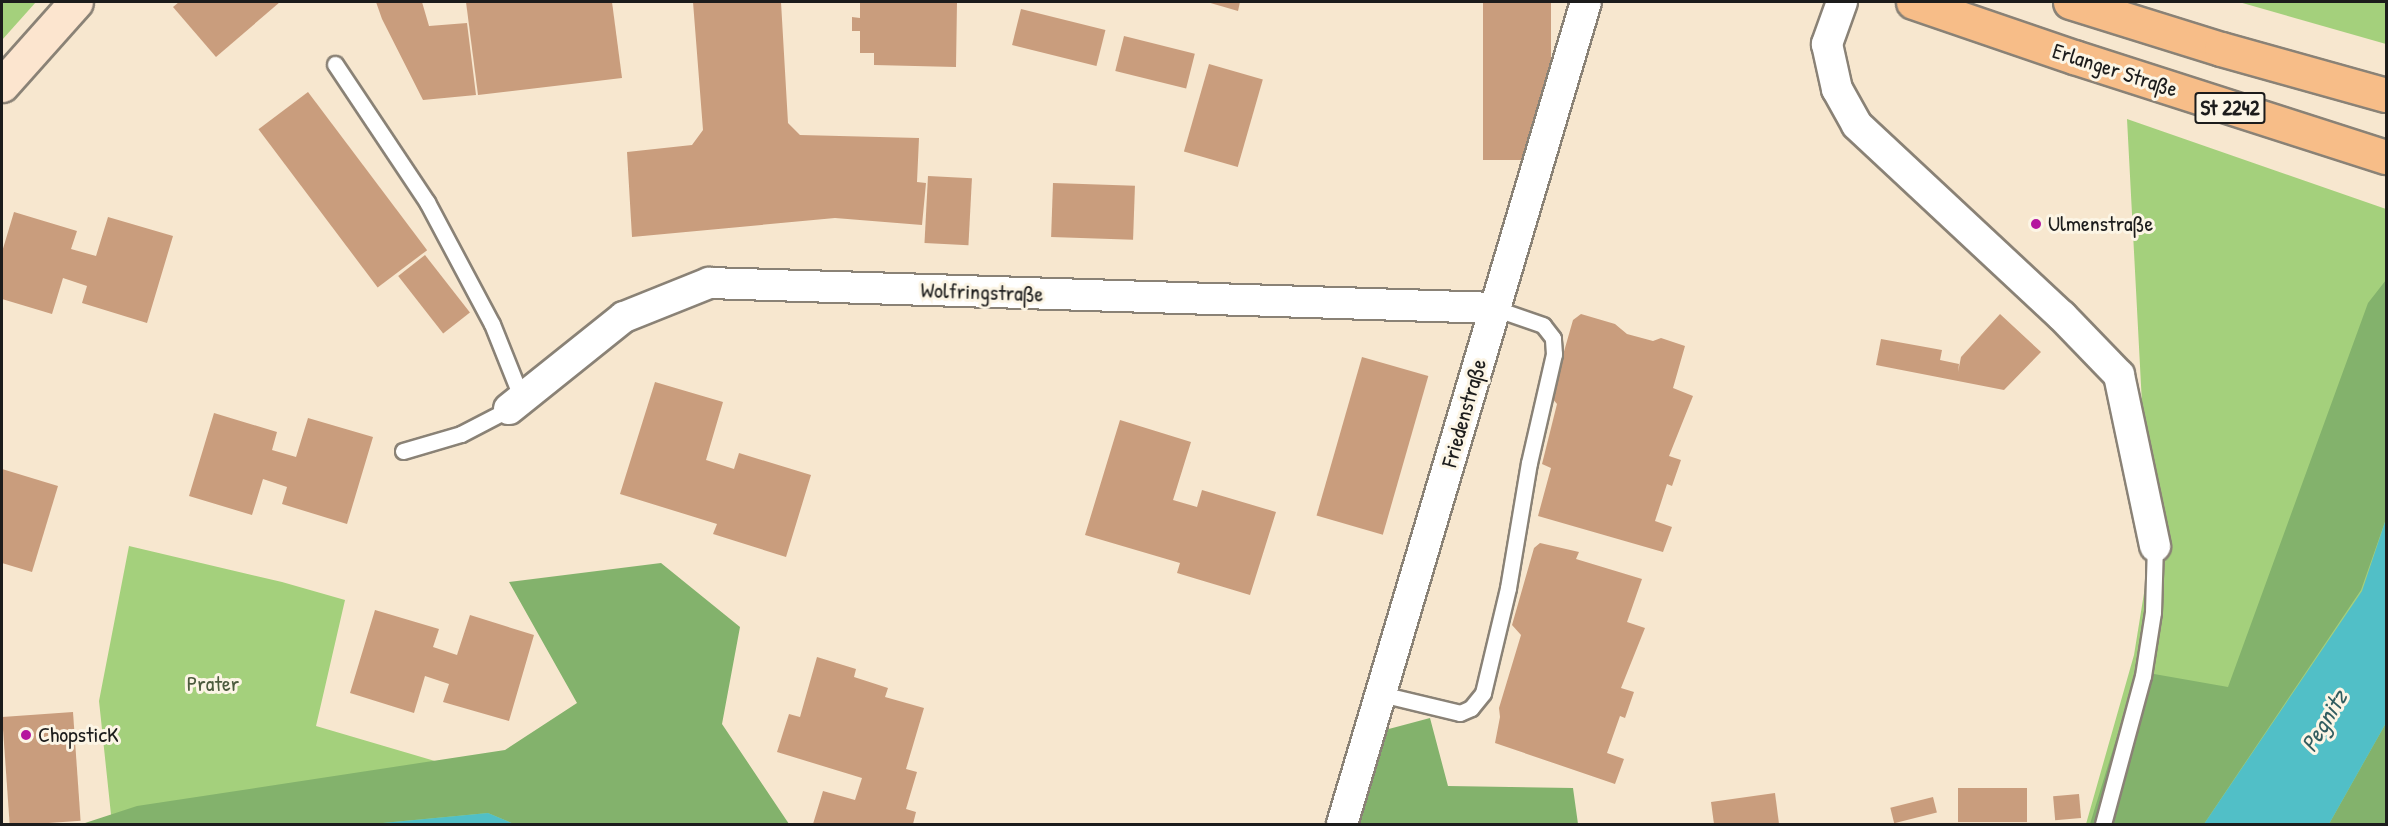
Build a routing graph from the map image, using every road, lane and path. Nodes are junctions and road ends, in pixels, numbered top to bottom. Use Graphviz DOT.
graph roads {
  1 [pos="76,2"];
  2 [pos="1587,2"];
  3 [pos="1842,2"];
  4 [pos="1913,2"];
  5 [pos="2071,2"];
  6 [pos="334,64"];
  7 [pos="2,85"];
  8 [pos="2386,95"];
  9 [pos="2386,157"];
  10 [pos="1494,309"];
  11 [pos="515,404"];
  12 [pos="403,451"];
  13 [pos="2155,546"];
  14 [pos="1381,694"];
  15 [pos="1342,825"];
  16 [pos="2103,825"];
  1 -- 7 [label="main road"];
  2 -- 10 [label="street, Friedenstraße"];
  3 -- 13 [label="street"];
  4 -- 9 [label="main road, Erlanger Straße / St 2242"];
  5 -- 8 [label="main road, St 2242"];
  6 -- 11 [label="lane"];
  10 -- 11 [label="street, Wolfringstraße"];
  10 -- 14 [label="street, Friedenstraße"];
  10 -- 14 [label="lane"];
  11 -- 12 [label="lane"];
  13 -- 16 [label="lane"];
  14 -- 15 [label="street, Friedenstraße"];
}
